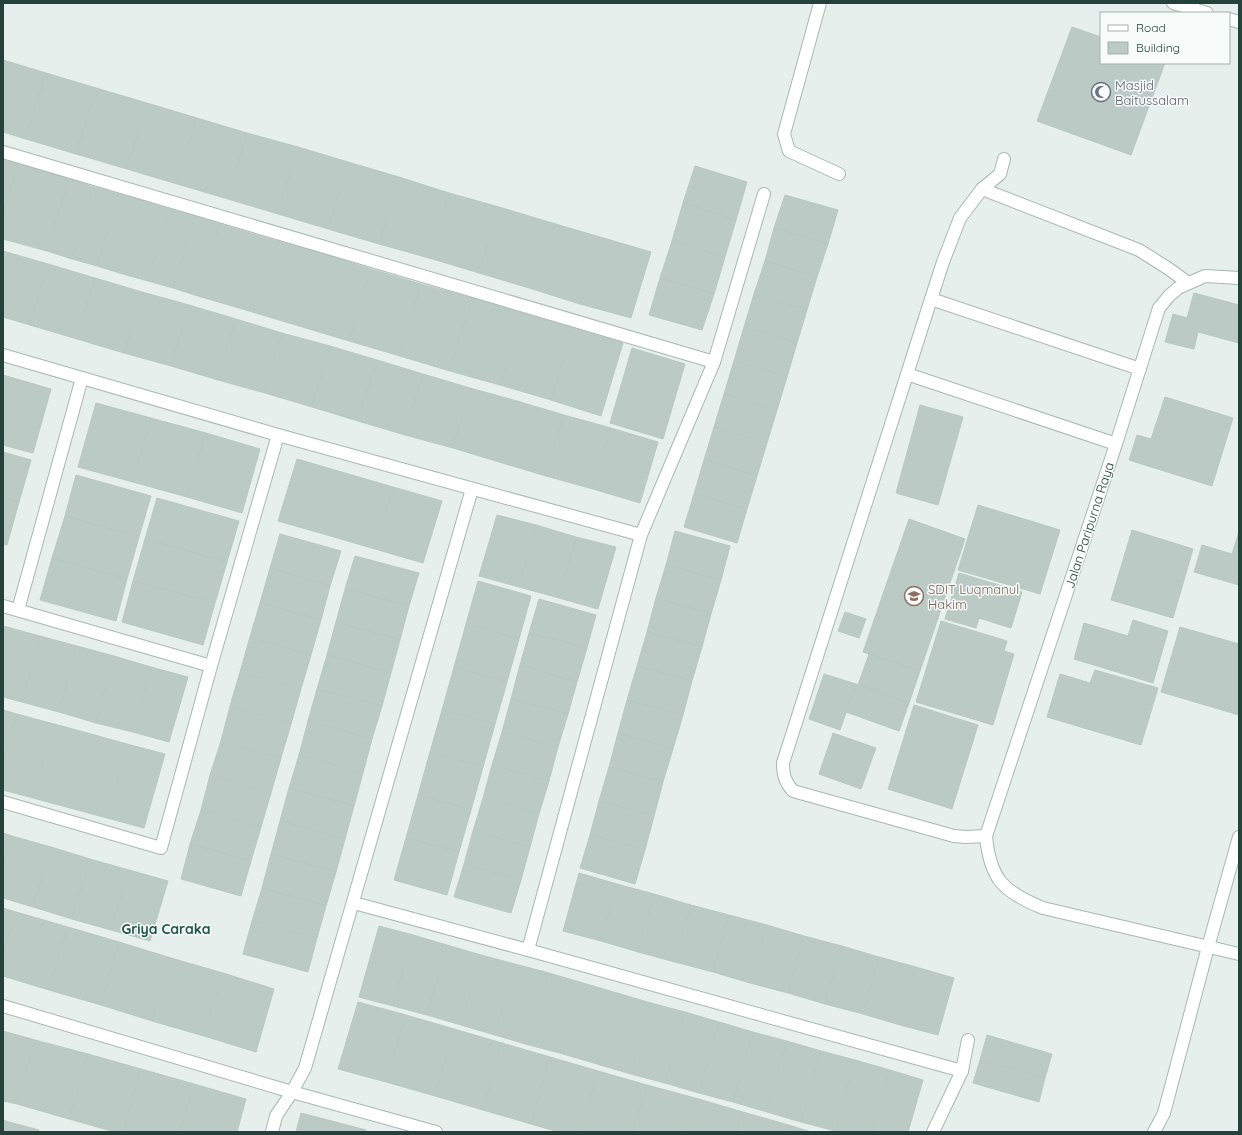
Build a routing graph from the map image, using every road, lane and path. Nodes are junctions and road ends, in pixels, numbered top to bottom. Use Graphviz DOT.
graph roads {
  1 [pos="820,3"];
  2 [pos="1173,3"];
  3 [pos="1204,12"];
  4 [pos="3,152"];
  5 [pos="1004,159"];
  6 [pos="840,174"];
  7 [pos="982,189"];
  8 [pos="764,194"];
  9 [pos="1238,273"];
  10 [pos="1188,283"];
  11 [pos="932,299"];
  12 [pos="3,355"];
  13 [pos="714,362"];
  14 [pos="1140,369"];
  15 [pos="907,374"];
  16 [pos="82,378"];
  17 [pos="278,436"];
  18 [pos="1116,444"];
  19 [pos="472,489"];
  20 [pos="641,535"];
  21 [pos="3,606"];
  22 [pos="18,610"];
  23 [pos="211,666"];
  24 [pos="3,802"];
  25 [pos="986,836"];
  26 [pos="1239,837"];
  27 [pos="354,903"];
  28 [pos="1208,947"];
  29 [pos="528,950"];
  30 [pos="1239,954"];
  31 [pos="3,1006"];
  32 [pos="968,1040"];
  33 [pos="962,1072"];
  34 [pos="292,1092"];
  35 [pos="272,1132"];
  36 [pos="436,1132"];
  37 [pos="933,1132"];
  38 [pos="1154,1132"];
  1 -- 6 [label="street"];
  2 -- 3 [label="street"];
  4 -- 13 [label="street"];
  5 -- 7 [label="street"];
  7 -- 10 [label="street"];
  7 -- 11 [label="street"];
  8 -- 13 [label="street"];
  9 -- 10 [label="street, Jalan Paripurna Raya"];
  10 -- 14 [label="street, Jalan Paripurna Raya"];
  11 -- 14 [label="street"];
  11 -- 15 [label="street"];
  12 -- 16 [label="street"];
  13 -- 20 [label="street"];
  14 -- 18 [label="street, Jalan Paripurna Raya"];
  15 -- 18 [label="street"];
  15 -- 25 [label="street"];
  16 -- 17 [label="street"];
  16 -- 22 [label="street"];
  17 -- 19 [label="street"];
  17 -- 23 [label="street"];
  18 -- 25 [label="street, Jalan Paripurna Raya"];
  19 -- 20 [label="street"];
  19 -- 27 [label="street"];
  20 -- 29 [label="street"];
  21 -- 22 [label="street"];
  22 -- 23 [label="street"];
  23 -- 24 [label="street"];
  25 -- 28 [label="street"];
  26 -- 28 [label="street"];
  27 -- 29 [label="street"];
  27 -- 34 [label="street"];
  28 -- 30 [label="street"];
  28 -- 38 [label="street"];
  29 -- 33 [label="street"];
  31 -- 34 [label="street"];
  32 -- 33 [label="street"];
  33 -- 37 [label="street"];
  34 -- 35 [label="street"];
  34 -- 36 [label="street"];
}
